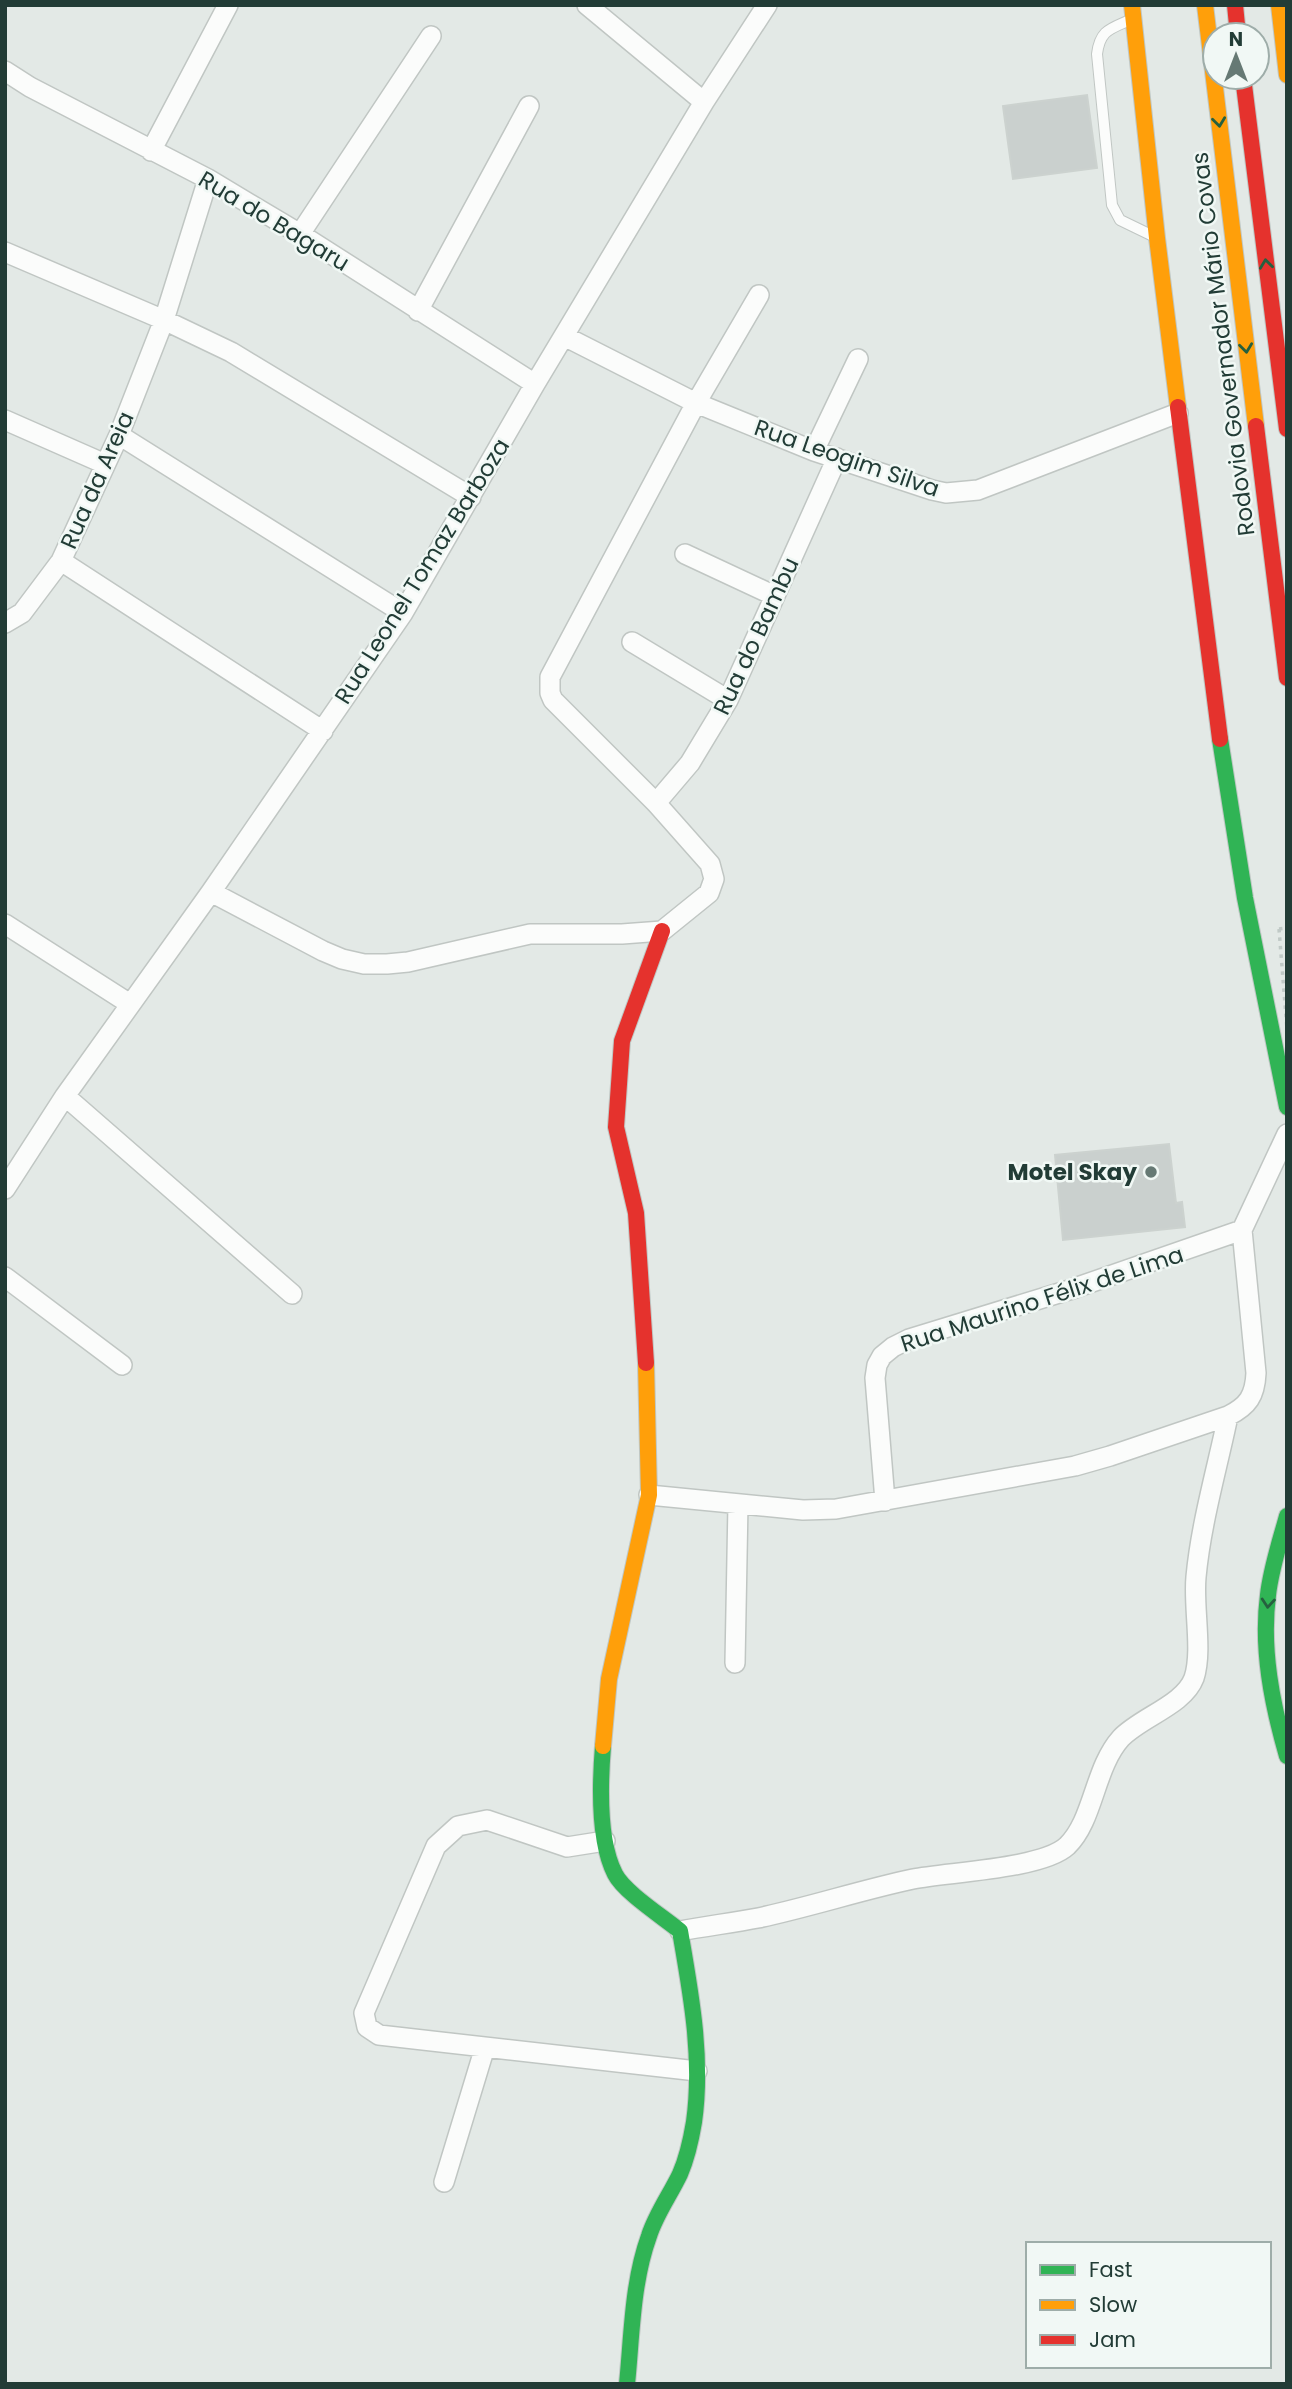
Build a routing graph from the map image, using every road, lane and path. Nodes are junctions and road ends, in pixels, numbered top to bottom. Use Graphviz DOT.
graph roads {
  1 [pos="228,5"];
  2 [pos="587,5"];
  3 [pos="767,5"];
  4 [pos="1205,5"];
  5 [pos="1279,5"];
  6 [pos="1133,12"];
  7 [pos="431,36"];
  8 [pos="5,71"];
  9 [pos="1287,75"];
  10 [pos="1245,91"];
  11 [pos="704,102"];
  12 [pos="529,106"];
  13 [pos="151,151"];
  14 [pos="208,179"];
  15 [pos="300,234"];
  16 [pos="1157,238"];
  17 [pos="5,252"];
  18 [pos="759,295"];
  19 [pos="418,311"];
  20 [pos="163,320"];
  21 [pos="564,336"];
  22 [pos="858,359"];
  23 [pos="535,384"];
  24 [pos="696,403"];
  25 [pos="1178,413"];
  26 [pos="5,420"];
  27 [pos="1287,429"];
  28 [pos="119,435"];
  29 [pos="814,451"];
  30 [pos="837,458"];
  31 [pos="106,464"];
  32 [pos="471,497"];
  33 [pos="685,554"];
  34 [pos="61,561"];
  35 [pos="775,596"];
  36 [pos="402,613"];
  37 [pos="5,623"];
  38 [pos="632,642"];
  39 [pos="1287,678"];
  40 [pos="728,700"];
  41 [pos="323,731"];
  42 [pos="656,803"];
  43 [pos="211,892"];
  44 [pos="5,923"];
  45 [pos="1287,929"];
  46 [pos="663,931"];
  47 [pos="130,1004"];
  48 [pos="1287,1029"];
  49 [pos="65,1096"];
  50 [pos="1287,1107"];
  51 [pos="1287,1135"];
  52 [pos="5,1149"];
  53 [pos="23,1159"];
  54 [pos="5,1189"];
  55 [pos="1242,1230"];
  56 [pos="5,1277"];
  57 [pos="292,1294"];
  58 [pos="122,1365"];
  59 [pos="1228,1416"];
  60 [pos="649,1495"];
  61 [pos="885,1501"];
  62 [pos="738,1504"];
  63 [pos="1287,1516"];
  64 [pos="1281,1536"];
  65 [pos="1287,1553"];
  66 [pos="735,1663"];
  67 [pos="1287,1756"];
  68 [pos="606,1841"];
  69 [pos="680,1931"];
  70 [pos="485,2047"];
  71 [pos="697,2071"];
  72 [pos="444,2182"];
  73 [pos="627,2384"];
  1 -- 13 [label="street"];
  2 -- 11 [label="street"];
  3 -- 11 [label="street, Rua Leonel Tomaz Barboza"];
  4 -- 39 [label="main road, Rodovia Governador Mário Covas, one-way"];
  5 -- 9 [label="main road"];
  6 -- 16 [label="main road"];
  6 -- 16 [label="lane"];
  7 -- 15 [label="street"];
  8 -- 13 [label="street, Rua do Bagaru"];
  27 -- 10 [label="main road, one-way"];
  11 -- 21 [label="street, Rua Leonel Tomaz Barboza"];
  12 -- 19 [label="street"];
  13 -- 14 [label="street, Rua do Bagaru"];
  14 -- 15 [label="street, Rua do Bagaru"];
  14 -- 20 [label="street, Rua da Areia"];
  15 -- 19 [label="street, Rua do Bagaru"];
  16 -- 25 [label="main road"];
  17 -- 20 [label="street"];
  18 -- 24 [label="street"];
  19 -- 23 [label="street, Rua do Bagaru"];
  20 -- 28 [label="street, Rua da Areia"];
  20 -- 32 [label="street"];
  21 -- 23 [label="street, Rua Leonel Tomaz Barboza"];
  21 -- 24 [label="street, Rua Leogim Silva"];
  22 -- 29 [label="street"];
  23 -- 32 [label="street, Rua Leonel Tomaz Barboza"];
  24 -- 29 [label="street, Rua Leogim Silva"];
  24 -- 42 [label="street"];
  25 -- 30 [label="street, Rua Leogim Silva"];
  25 -- 50 [label="main road"];
  26 -- 31 [label="street"];
  28 -- 31 [label="street, Rua da Areia"];
  28 -- 36 [label="street"];
  29 -- 30 [label="street, Rua Leogim Silva"];
  30 -- 35 [label="street, Rua do Bambu"];
  31 -- 34 [label="street, Rua da Areia"];
  32 -- 36 [label="street, Rua Leonel Tomaz Barboza"];
  33 -- 35 [label="street"];
  34 -- 37 [label="street, Rua da Areia"];
  34 -- 41 [label="street"];
  35 -- 40 [label="street, Rua do Bambu"];
  36 -- 41 [label="street, Rua Leonel Tomaz Barboza"];
  38 -- 40 [label="street"];
  40 -- 42 [label="street, Rua do Bambu"];
  41 -- 43 [label="street, Rua Leonel Tomaz Barboza"];
  42 -- 46 [label="street"];
  43 -- 46 [label="street"];
  43 -- 47 [label="street, Rua Leonel Tomaz Barboza"];
  44 -- 47 [label="street"];
  45 -- 48 [label="path, bridge"];
  46 -- 60 [label="main road"];
  47 -- 49 [label="street, Rua Leonel Tomaz Barboza"];
  49 -- 53 [label="street, Rua Leonel Tomaz Barboza"];
  49 -- 57 [label="street"];
  51 -- 55 [label="street"];
  52 -- 53 [label="street"];
  53 -- 54 [label="street, Rua Leonel Tomaz Barboza"];
  55 -- 59 [label="street"];
  55 -- 61 [label="street, Rua Maurino Félix de Lima"];
  56 -- 58 [label="street"];
  59 -- 61 [label="street"];
  59 -- 69 [label="street"];
  60 -- 62 [label="street"];
  60 -- 68 [label="main road"];
  61 -- 62 [label="street"];
  62 -- 66 [label="street"];
  63 -- 64 [label="main road"];
  64 -- 65 [label="main road"];
  64 -- 67 [label="main road, one-way"];
  68 -- 69 [label="main road"];
  68 -- 70 [label="street"];
  69 -- 71 [label="main road"];
  70 -- 71 [label="street"];
  70 -- 72 [label="street"];
  71 -- 73 [label="main road"];
}
